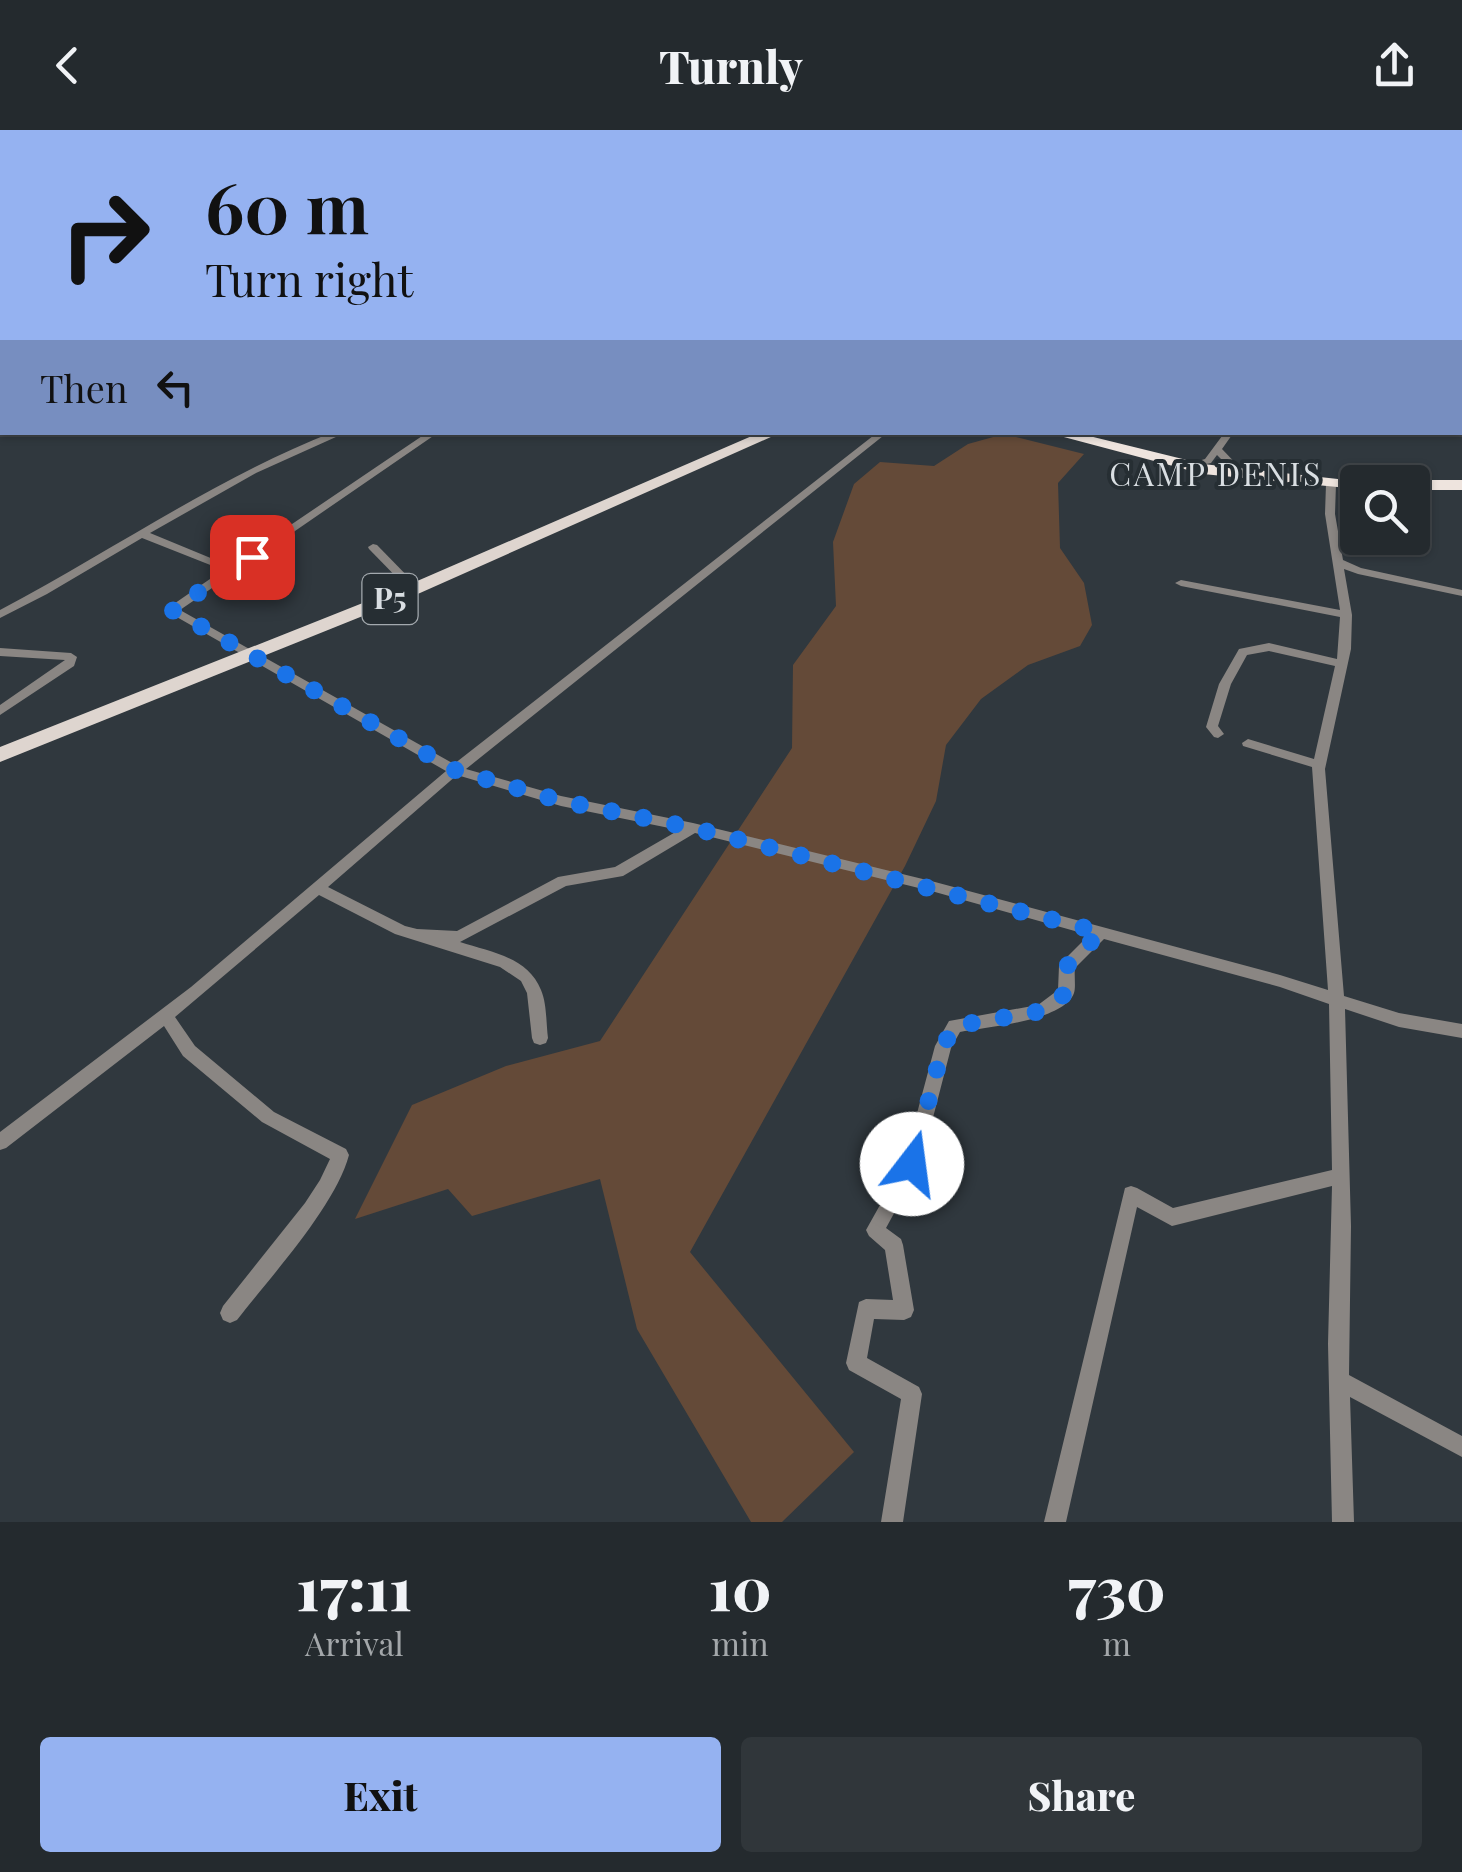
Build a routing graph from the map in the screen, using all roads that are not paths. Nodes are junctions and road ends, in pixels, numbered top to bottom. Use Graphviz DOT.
graph roads {
  1 [pos="336,435"];
  2 [pos="431,435"];
  3 [pos="768,435"];
  4 [pos="880,435"];
  5 [pos="1064,435"];
  6 [pos="1228,435"];
  7 [pos="1218,451"];
  8 [pos="1190,466"];
  9 [pos="1240,474"];
  10 [pos="1331,484"];
  11 [pos="1340,484"];
  12 [pos="1430,486"];
  13 [pos="1462,486"];
  14 [pos="140,534"];
  15 [pos="373,547"];
  16 [pos="1339,568"];
  17 [pos="232,570"];
  18 [pos="1181,583"];
  19 [pos="414,589"];
  20 [pos="1462,594"];
  21 [pos="0,615"];
  22 [pos="1346,615"];
  23 [pos="0,652"];
  24 [pos="256,654"];
  25 [pos="1343,664"];
  26 [pos="0,711"];
  27 [pos="1218,734"];
  28 [pos="1248,743"];
  29 [pos="0,756"];
  30 [pos="1318,765"];
  31 [pos="455,770"];
  32 [pos="693,828"];
  33 [pos="317,888"];
  34 [pos="1101,932"];
  35 [pos="418,935"];
  36 [pos="1338,1001"];
  37 [pos="165,1016"];
  38 [pos="1462,1031"];
  39 [pos="540,1038"];
  40 [pos="0,1142"];
  41 [pos="1341,1176"];
  42 [pos="230,1313"];
  43 [pos="1342,1382"];
  44 [pos="1462,1447"];
  45 [pos="892,1522"];
  46 [pos="1055,1522"];
  47 [pos="1344,1522"];
  1 -- 14 [label="street"];
  2 -- 17 [label="street"];
  3 -- 19 [label="main road, P5"];
  4 -- 31 [label="street"];
  5 -- 8 [label="highway"];
  6 -- 7 [label="street"];
  7 -- 8 [label="street"];
  7 -- 9 [label="street"];
  8 -- 9 [label="highway"];
  9 -- 10 [label="highway"];
  10 -- 11 [label="highway"];
  10 -- 16 [label="street"];
  12 -- 13 [label="highway"];
  14 -- 17 [label="street"];
  14 -- 21 [label="street"];
  15 -- 19 [label="street"];
  16 -- 20 [label="street"];
  16 -- 22 [label="street"];
  17 -- 24 [label="street"];
  18 -- 22 [label="street"];
  19 -- 24 [label="main road, P5"];
  22 -- 25 [label="street"];
  23 -- 26 [label="street"];
  24 -- 29 [label="main road, P5"];
  24 -- 31 [label="street"];
  25 -- 27 [label="street"];
  25 -- 30 [label="street"];
  28 -- 30 [label="street"];
  30 -- 36 [label="street"];
  31 -- 32 [label="street"];
  31 -- 33 [label="street"];
  32 -- 34 [label="street"];
  32 -- 35 [label="street"];
  33 -- 35 [label="street"];
  33 -- 37 [label="street"];
  34 -- 36 [label="street"];
  34 -- 45 [label="street"];
  35 -- 39 [label="street"];
  36 -- 38 [label="street"];
  36 -- 41 [label="street"];
  37 -- 40 [label="street"];
  37 -- 42 [label="street"];
  41 -- 43 [label="street"];
  41 -- 46 [label="street"];
  43 -- 44 [label="street"];
  43 -- 47 [label="street"];
}
